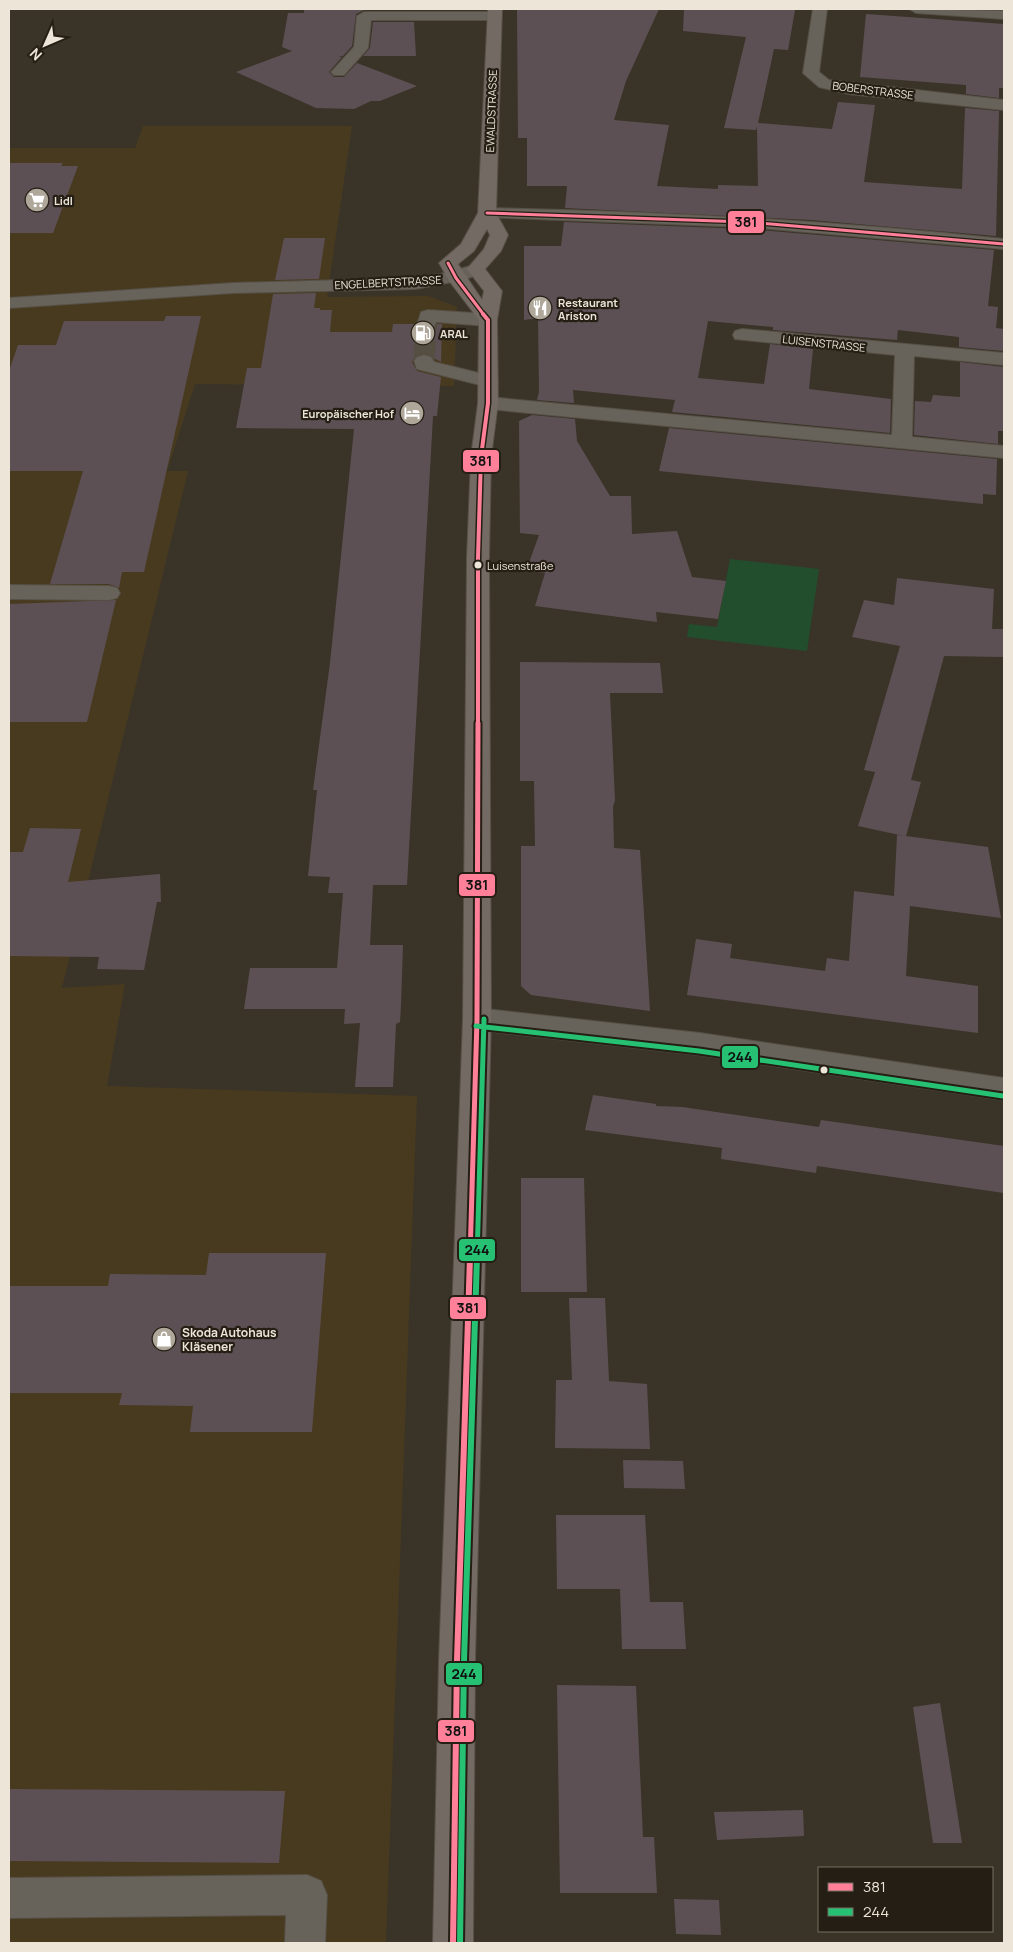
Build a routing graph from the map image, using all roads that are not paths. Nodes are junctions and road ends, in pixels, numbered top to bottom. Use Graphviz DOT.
graph roads {
  1 [pos="820,9"];
  2 [pos="916,9"];
  3 [pos="495,12"];
  4 [pos="1004,15"];
  5 [pos="339,72"];
  6 [pos="1004,104"];
  7 [pos="487,213"];
  8 [pos="1004,244"];
  9 [pos="476,269"];
  10 [pos="452,271"];
  11 [pos="9,303"];
  12 [pos="488,320"];
  13 [pos="427,322"];
  14 [pos="742,335"];
  15 [pos="906,351"];
  16 [pos="1004,359"];
  17 [pos="424,361"];
  18 [pos="488,392"];
  19 [pos="902,442"];
  20 [pos="1004,452"];
  21 [pos="9,592"];
  22 [pos="109,593"];
  23 [pos="477,1020"];
  24 [pos="1004,1089"];
  25 [pos="9,1898"];
  26 [pos="304,1943"];
  27 [pos="453,1943"];
  1 -- 6 [label="street, BOBERSTRASSE"];
  2 -- 4 [label="street"];
  3 -- 5 [label="street"];
  3 -- 7 [label="main road, EWALDSTRASSE"];
  7 -- 8 [label="street"];
  7 -- 9 [label="main road"];
  7 -- 10 [label="main road, EWALDSTRASSE"];
  9 -- 10 [label="street, ENGELBERTSTRASSE"];
  9 -- 12 [label="main road"];
  10 -- 11 [label="street, ENGELBERTSTRASSE"];
  10 -- 12 [label="main road"];
  12 -- 13 [label="street"];
  12 -- 18 [label="main road"];
  14 -- 15 [label="street, LUISENSTRASSE"];
  15 -- 16 [label="street, LUISENSTRASSE"];
  15 -- 19 [label="street"];
  17 -- 18 [label="street"];
  18 -- 19 [label="street"];
  18 -- 23 [label="main road"];
  19 -- 20 [label="street"];
  21 -- 22 [label="street"];
  23 -- 24 [label="street"];
  23 -- 27 [label="main road"];
  25 -- 26 [label="street"];
}
